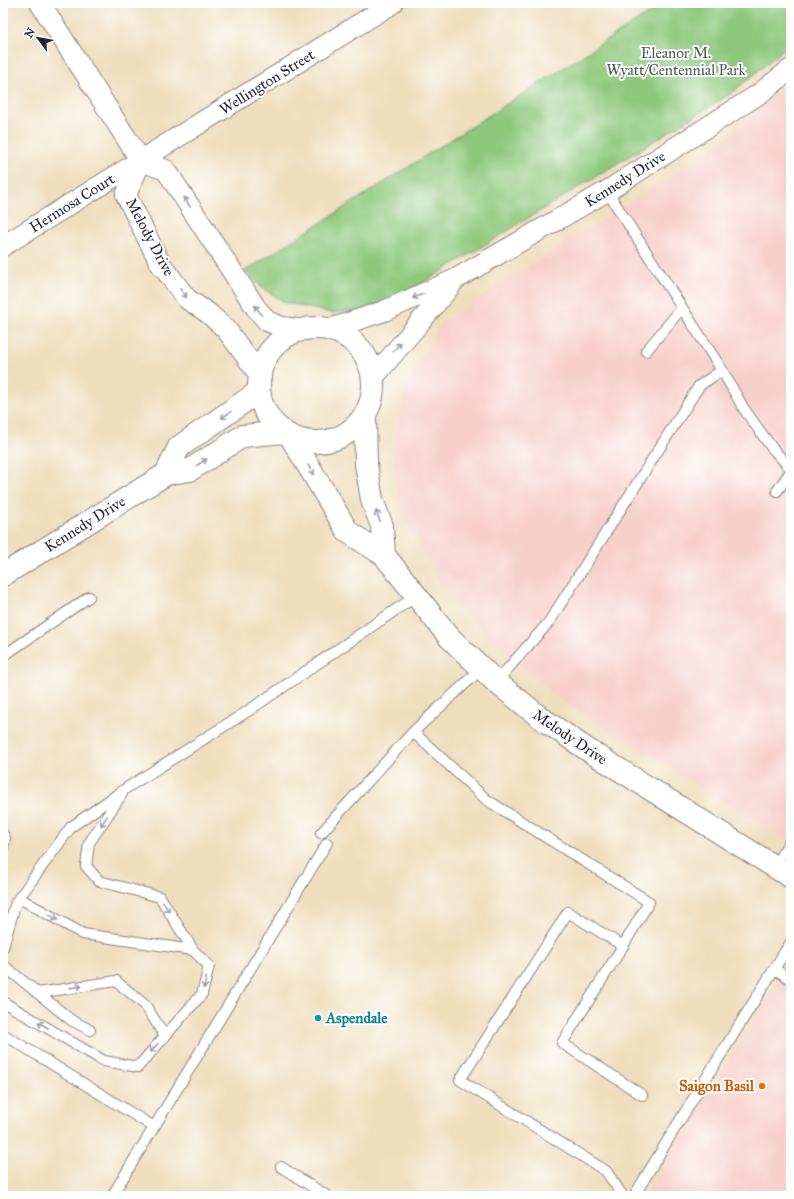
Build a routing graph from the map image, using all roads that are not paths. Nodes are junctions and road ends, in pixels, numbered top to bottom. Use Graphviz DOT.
graph roads {
  1 [pos="40,3"];
  2 [pos="393,3"];
  3 [pos="791,69"];
  4 [pos="141,161"];
  5 [pos="608,191"];
  6 [pos="3,246"];
  7 [pos="454,280"];
  8 [pos="682,308"];
  9 [pos="330,329"];
  10 [pos="304,330"];
  11 [pos="646,351"];
  12 [pos="722,370"];
  13 [pos="373,378"];
  14 [pos="259,384"];
  15 [pos="365,416"];
  16 [pos="288,434"];
  17 [pos="791,470"];
  18 [pos="166,474"];
  19 [pos="777,491"];
  20 [pos="384,555"];
  21 [pos="3,575"];
  22 [pos="416,596"];
  23 [pos="89,597"];
  24 [pos="3,656"];
  25 [pos="488,676"];
  26 [pos="413,732"];
  27 [pos="125,788"];
  28 [pos="321,833"];
  29 [pos="3,834"];
  30 [pos="791,840"];
  31 [pos="327,842"];
  32 [pos="3,848"];
  33 [pos="783,872"];
  34 [pos="19,898"];
  35 [pos="791,942"];
  36 [pos="623,946"];
  37 [pos="3,947"];
  38 [pos="193,950"];
  39 [pos="3,965"];
  40 [pos="774,969"];
  41 [pos="791,980"];
  42 [pos="38,993"];
  43 [pos="3,1002"];
  44 [pos="90,1030"];
  45 [pos="3,1034"];
  46 [pos="165,1036"];
  47 [pos="642,1095"];
  48 [pos="154,1127"];
  49 [pos="281,1168"];
  50 [pos="112,1196"];
  51 [pos="327,1196"];
  52 [pos="621,1196"];
  53 [pos="634,1196"];
  1 -- 4 [label="street"];
  2 -- 4 [label="street, Wellington Street"];
  3 -- 5 [label="street, Kennedy Drive"];
  4 -- 6 [label="street, Hermosa Court"];
  10 -- 4 [label="street, one-way"];
  4 -- 14 [label="street, Melody Drive, one-way"];
  5 -- 7 [label="street, Kennedy Drive"];
  5 -- 8 [label="lane"];
  7 -- 9 [label="street, Kennedy Drive, one-way"];
  13 -- 7 [label="street, Kennedy Drive, one-way"];
  8 -- 11 [label="lane"];
  8 -- 12 [label="lane"];
  9 -- 10 [label="street"];
  9 -- 13 [label="street"];
  10 -- 14 [label="street"];
  12 -- 17 [label="lane"];
  12 -- 25 [label="lane"];
  13 -- 15 [label="street"];
  14 -- 16 [label="street"];
  14 -- 18 [label="street, one-way"];
  15 -- 16 [label="street"];
  20 -- 15 [label="street, one-way"];
  18 -- 16 [label="street, Kennedy Drive, one-way"];
  16 -- 20 [label="street, Melody Drive, one-way"];
  17 -- 19 [label="lane"];
  18 -- 21 [label="street, Kennedy Drive"];
  20 -- 22 [label="street, Melody Drive"];
  22 -- 25 [label="street, Melody Drive"];
  22 -- 27 [label="lane"];
  23 -- 24 [label="lane"];
  25 -- 26 [label="lane"];
  25 -- 33 [label="street, Melody Drive"];
  26 -- 28 [label="lane"];
  26 -- 36 [label="lane"];
  27 -- 34 [label="lane"];
  27 -- 38 [label="lane, one-way"];
  29 -- 32 [label="lane"];
  30 -- 33 [label="lane"];
  31 -- 48 [label="lane"];
  34 -- 37 [label="lane"];
  34 -- 38 [label="lane, one-way"];
  35 -- 40 [label="lane"];
  36 -- 47 [label="lane"];
  36 -- 52 [label="lane"];
  38 -- 46 [label="lane, one-way"];
  39 -- 42 [label="lane"];
  40 -- 41 [label="lane"];
  40 -- 53 [label="lane"];
  42 -- 44 [label="lane"];
  42 -- 46 [label="lane, one-way"];
  46 -- 43 [label="lane, one-way"];
  45 -- 48 [label="lane"];
  48 -- 50 [label="lane"];
  49 -- 51 [label="lane"];
}
